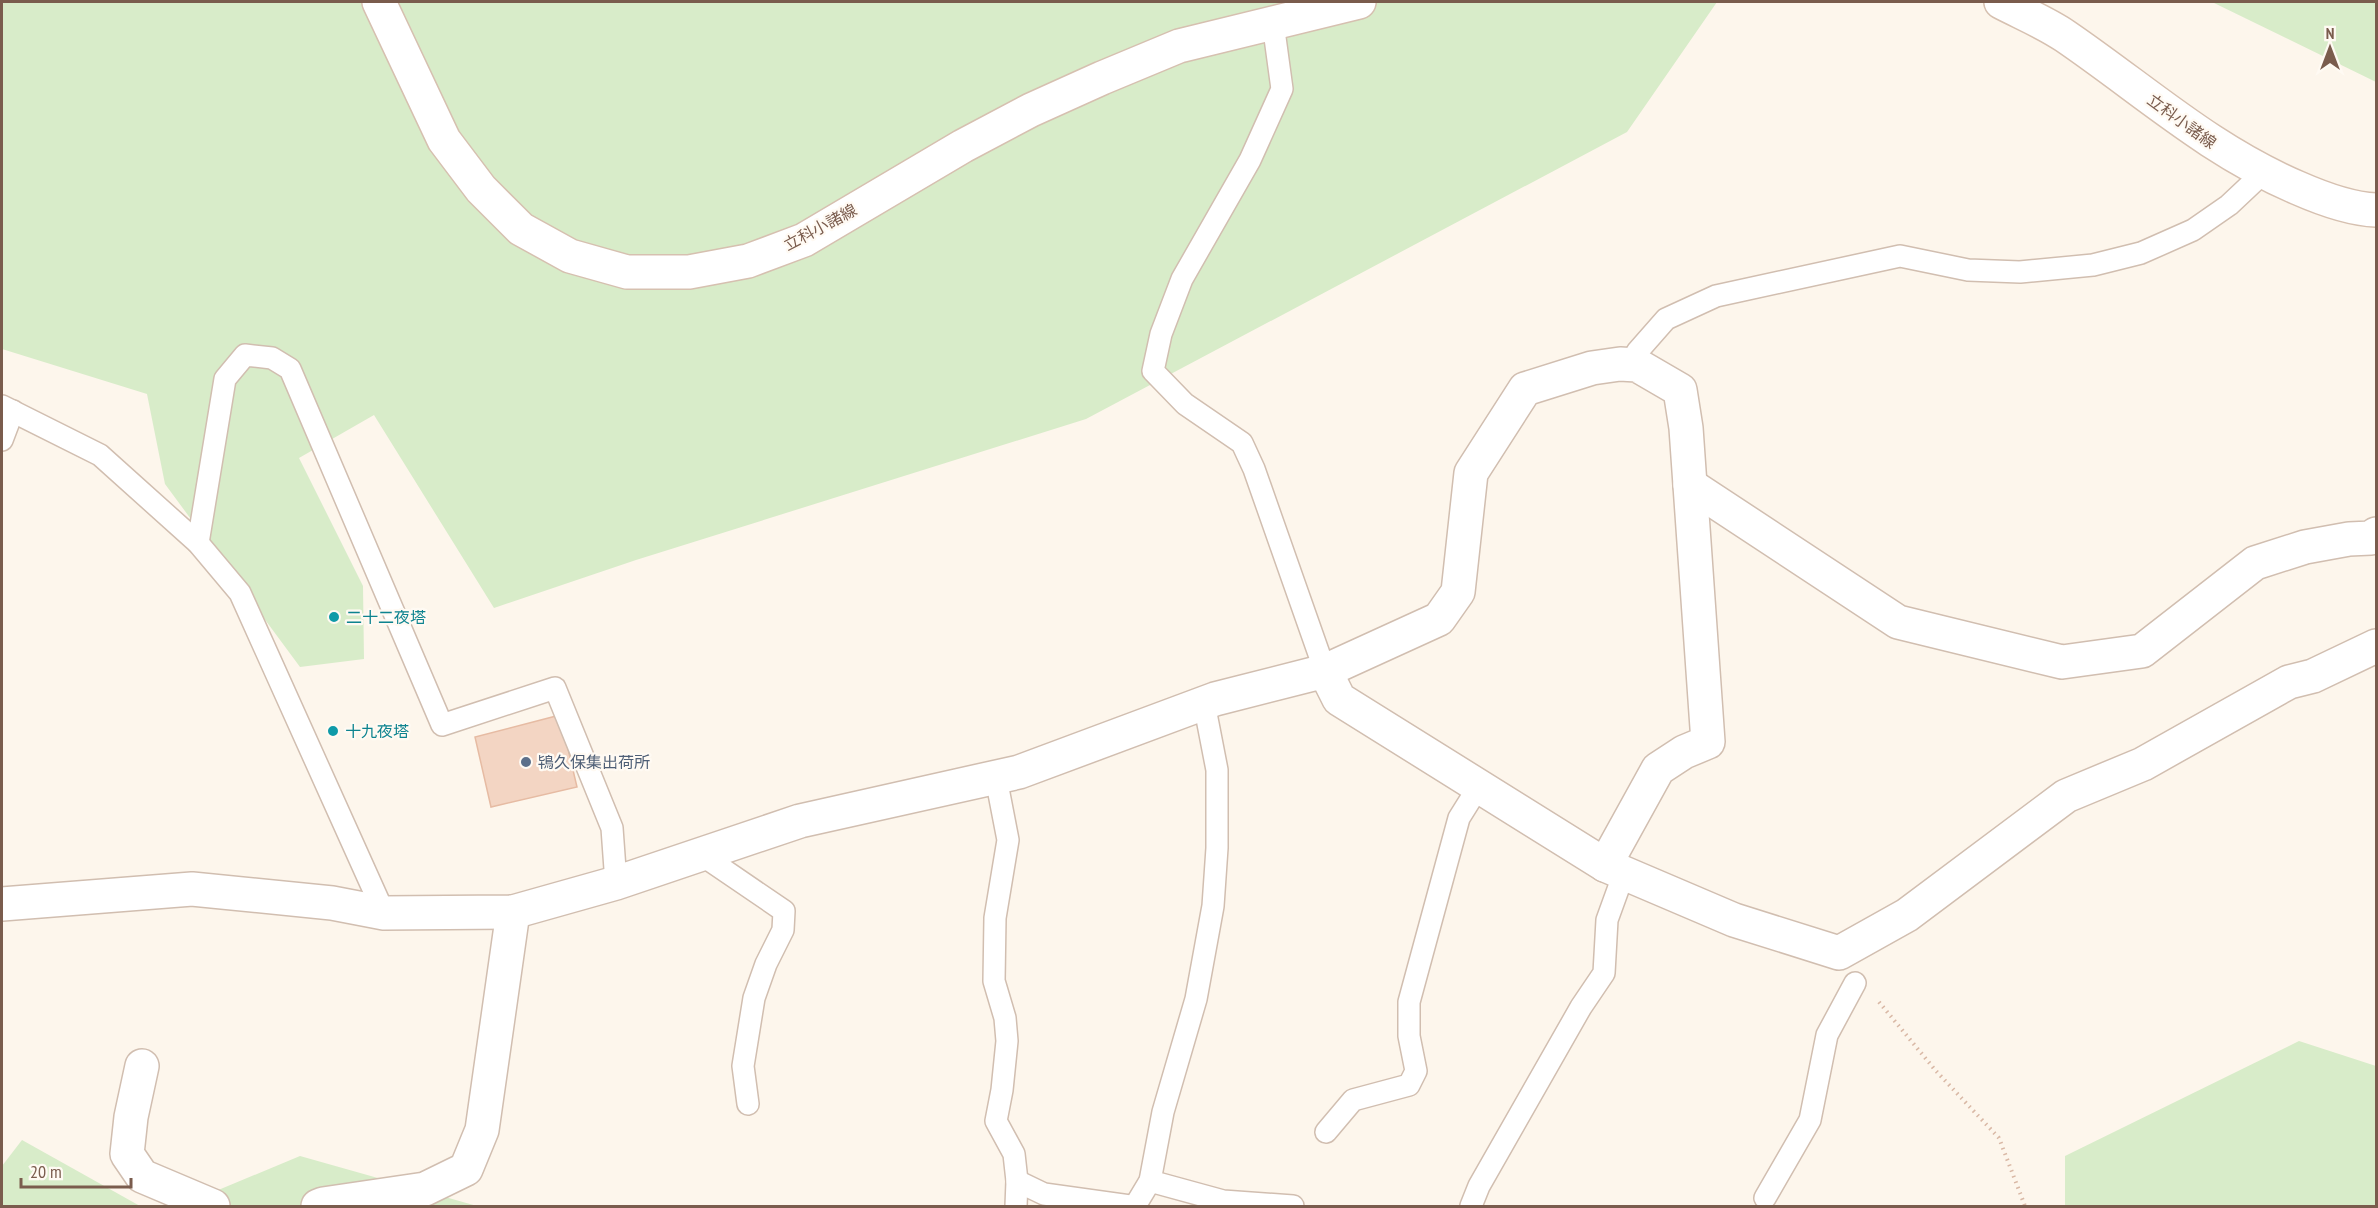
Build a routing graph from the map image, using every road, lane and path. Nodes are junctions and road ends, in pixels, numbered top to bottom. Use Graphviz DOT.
graph roads {
  1 [pos="379,2"];
  2 [pos="1359,2"];
  3 [pos="2001,2"];
  4 [pos="1273,23"];
  5 [pos="2263,173"];
  6 [pos="2376,210"];
  7 [pos="1637,365"];
  8 [pos="7,409"];
  9 [pos="2,441"];
  10 [pos="1690,485"];
  11 [pos="2376,534"];
  12 [pos="198,543"];
  13 [pos="2376,646"];
  14 [pos="1325,671"];
  15 [pos="1204,703"];
  16 [pos="996,778"];
  17 [pos="1479,786"];
  18 [pos="702,855"];
  19 [pos="1615,869"];
  20 [pos="616,883"];
  21 [pos="2,904"];
  22 [pos="513,912"];
  23 [pos="384,913"];
  24 [pos="1855,983"];
  25 [pos="142,1066"];
  26 [pos="748,1104"];
  27 [pos="1326,1132"];
  28 [pos="1017,1181"];
  29 [pos="1150,1181"];
  30 [pos="1765,1198"];
  31 [pos="213,1206"];
  32 [pos="318,1206"];
  33 [pos="1016,1206"];
  34 [pos="1130,1206"];
  35 [pos="1135,1206"];
  36 [pos="1293,1206"];
  37 [pos="1471,1206"];
  38 [pos="2025,1206"];
  1 -- 4 [label="street, 立科小諸線"];
  2 -- 4 [label="street, 立科小諸線"];
  3 -- 5 [label="street, 立科小諸線"];
  4 -- 14 [label="lane"];
  5 -- 6 [label="street, 立科小諸線"];
  5 -- 7 [label="lane"];
  7 -- 10 [label="street"];
  7 -- 14 [label="street"];
  8 -- 9 [label="lane"];
  8 -- 12 [label="lane"];
  10 -- 11 [label="street"];
  10 -- 19 [label="street"];
  12 -- 20 [label="lane"];
  12 -- 23 [label="lane"];
  13 -- 19 [label="street"];
  14 -- 15 [label="street"];
  14 -- 17 [label="street"];
  15 -- 16 [label="street"];
  15 -- 29 [label="lane"];
  16 -- 18 [label="street"];
  16 -- 28 [label="lane"];
  17 -- 19 [label="street"];
  17 -- 27 [label="lane"];
  18 -- 20 [label="street"];
  18 -- 26 [label="lane"];
  19 -- 37 [label="lane"];
  20 -- 22 [label="street"];
  21 -- 23 [label="street"];
  22 -- 23 [label="street"];
  22 -- 32 [label="street"];
  24 -- 30 [label="lane"];
  24 -- 38 [label="path"];
  25 -- 31 [label="street"];
  28 -- 33 [label="lane"];
  28 -- 34 [label="lane"];
  29 -- 35 [label="lane"];
  29 -- 36 [label="lane"];
}
